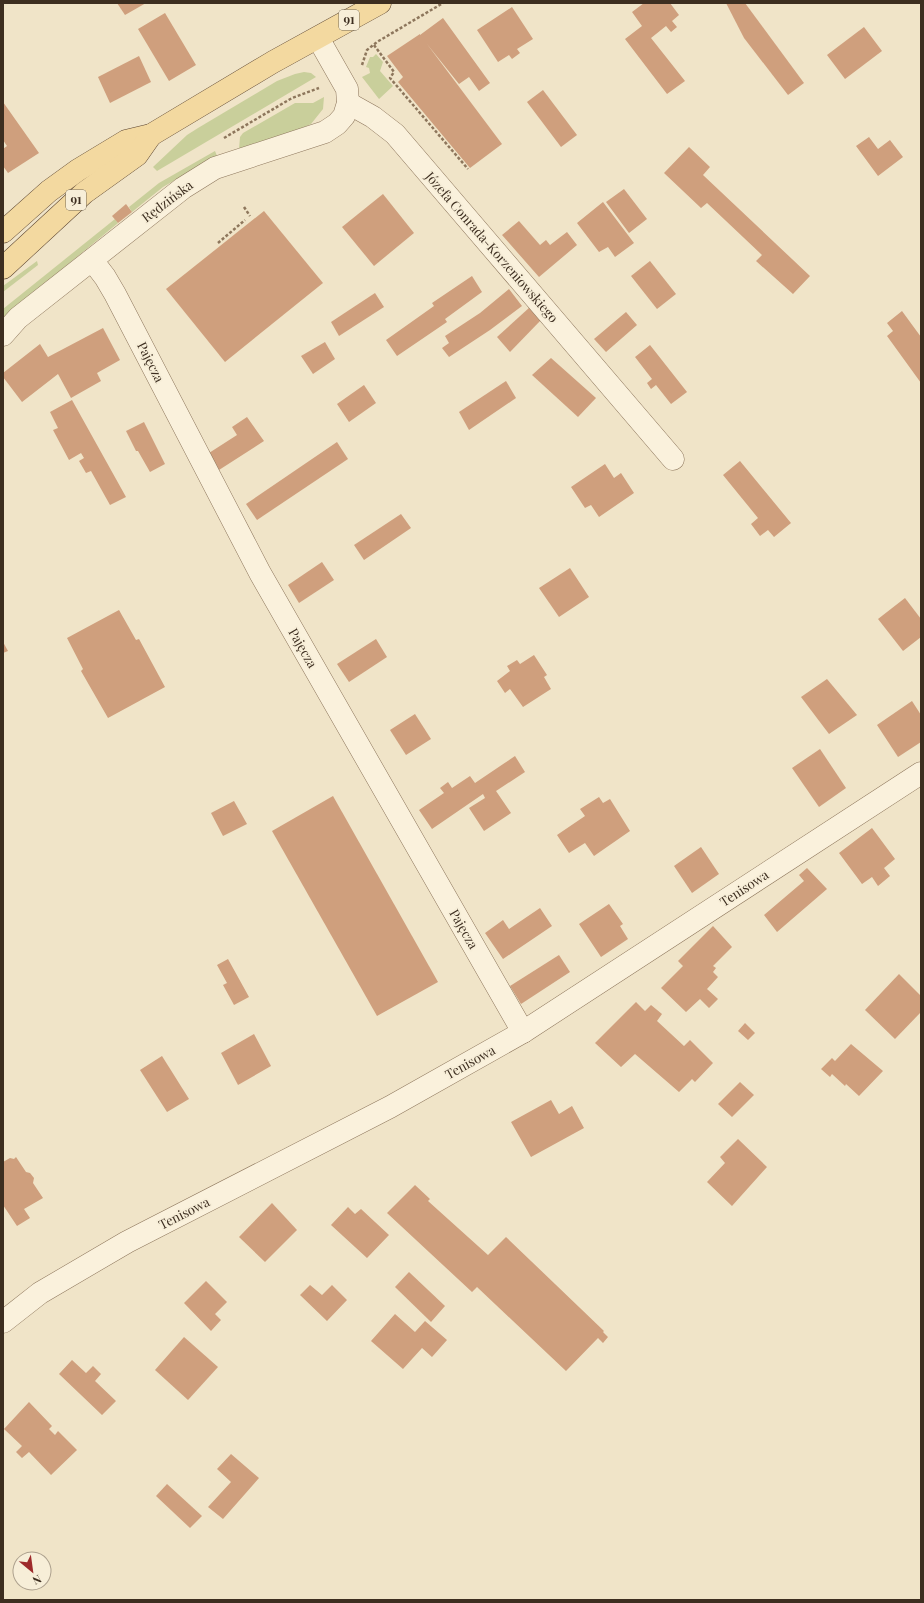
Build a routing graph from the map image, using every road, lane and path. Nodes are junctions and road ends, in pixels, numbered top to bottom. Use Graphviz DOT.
graph roads {
  1 [pos="380,3"];
  2 [pos="443,3"];
  3 [pos="318,38"];
  4 [pos="374,45"];
  5 [pos="362,66"];
  6 [pos="348,103"];
  7 [pos="151,135"];
  8 [pos="468,169"];
  9 [pos="244,207"];
  10 [pos="250,216"];
  11 [pos="245,220"];
  12 [pos="3,232"];
  13 [pos="218,243"];
  14 [pos="92,260"];
  15 [pos="3,268"];
  16 [pos="3,335"];
  17 [pos="673,459"];
  18 [pos="921,773"];
  19 [pos="523,1032"];
  20 [pos="3,1322"];
  1 -- 3 [label="main road, 91"];
  2 -- 4 [label="path"];
  3 -- 6 [label="street"];
  3 -- 7 [label="main road, 91"];
  4 -- 5 [label="path"];
  4 -- 8 [label="path"];
  6 -- 14 [label="street, Rędzińska"];
  6 -- 17 [label="street, Józefa Conrada-Korzeniowskiego"];
  7 -- 12 [label="main road, 91"];
  7 -- 15 [label="main road, 91"];
  9 -- 10 [label="path"];
  11 -- 13 [label="path"];
  14 -- 16 [label="street, Rędzińska"];
  14 -- 19 [label="street, Pajęcza"];
  18 -- 19 [label="street, Tenisowa"];
  19 -- 20 [label="street, Tenisowa"];
}
